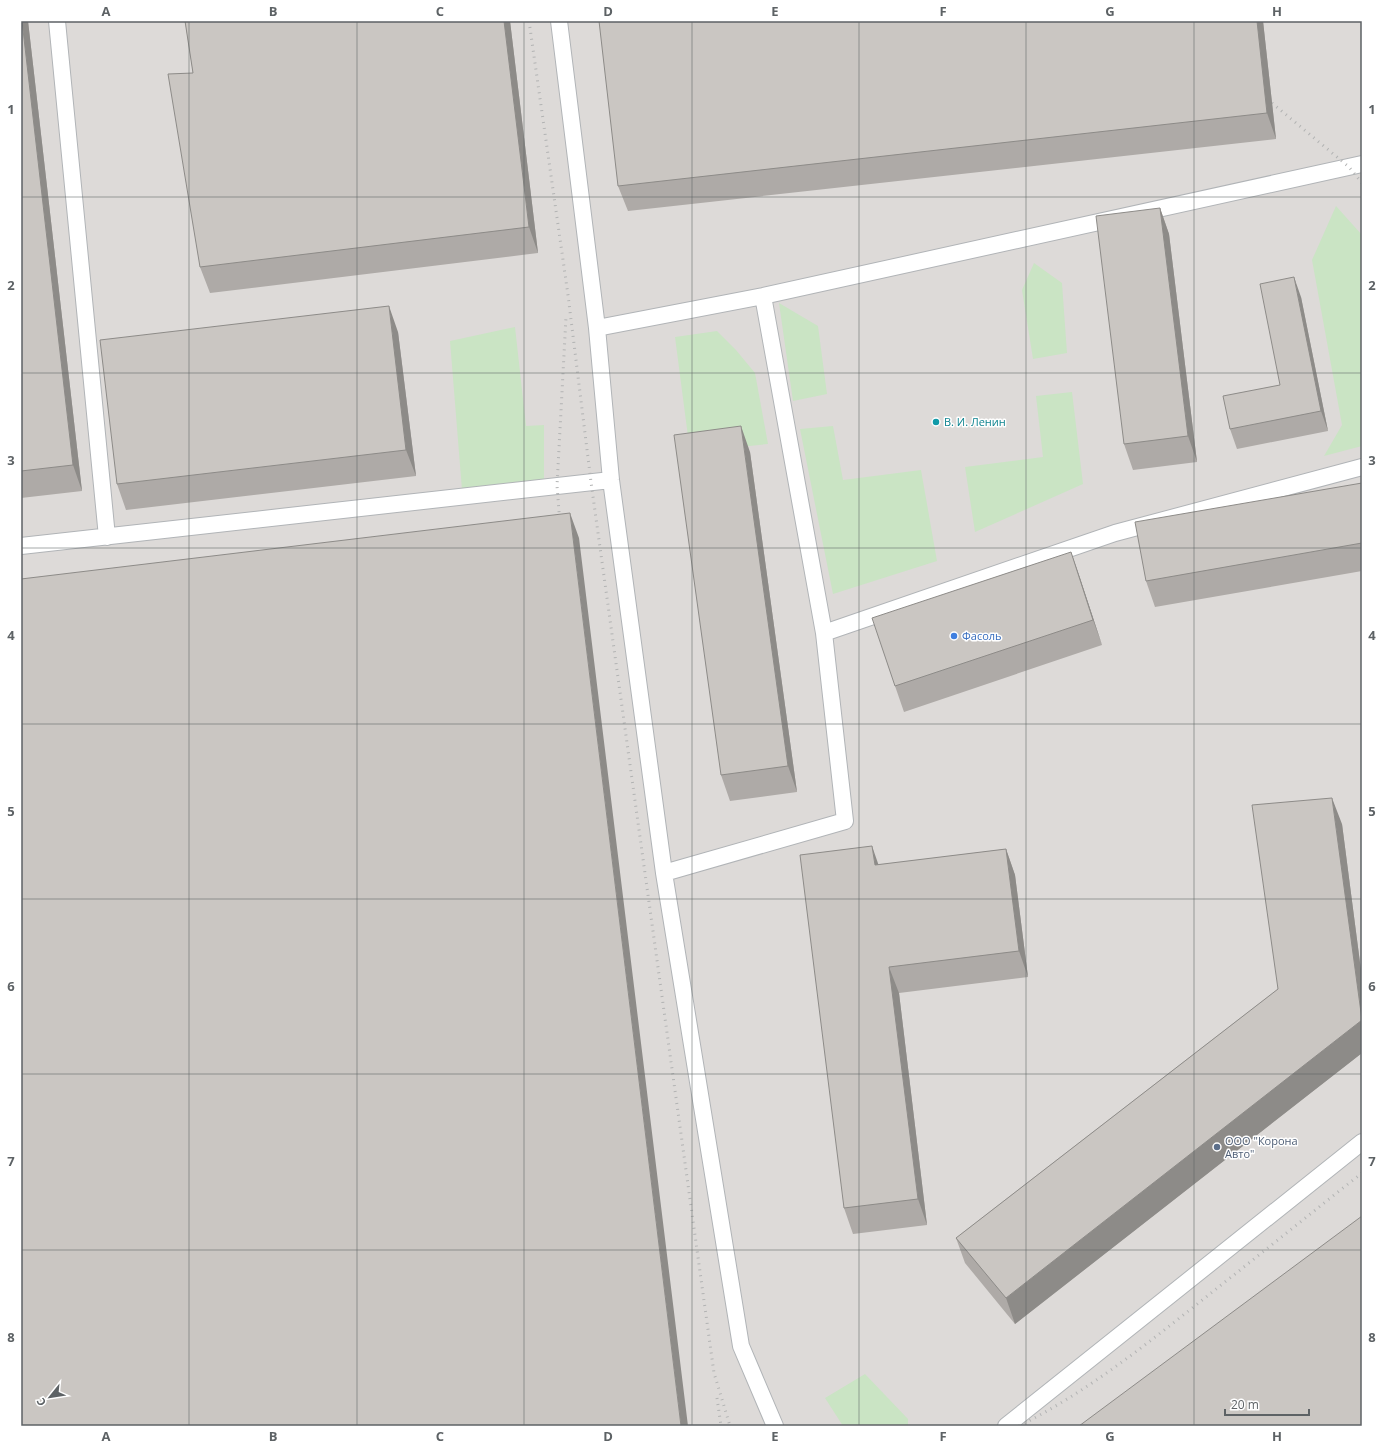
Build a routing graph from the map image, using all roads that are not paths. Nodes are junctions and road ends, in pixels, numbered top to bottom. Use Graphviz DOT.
graph roads {
  1 [pos="57,21"];
  2 [pos="559,21"];
  3 [pos="1362,164"];
  4 [pos="763,296"];
  5 [pos="597,328"];
  6 [pos="1362,467"];
  7 [pos="611,480"];
  8 [pos="107,537"];
  9 [pos="21,546"];
  10 [pos="824,633"];
  11 [pos="664,873"];
  12 [pos="1362,1142"];
  13 [pos="775,1426"];
  14 [pos="1006,1426"];
  1 -- 8 [label="lane"];
  2 -- 5 [label="lane"];
  3 -- 4 [label="lane"];
  4 -- 5 [label="lane"];
  4 -- 10 [label="lane"];
  5 -- 7 [label="lane"];
  6 -- 10 [label="lane"];
  7 -- 8 [label="lane"];
  7 -- 11 [label="lane"];
  8 -- 9 [label="lane"];
  10 -- 11 [label="lane"];
  11 -- 13 [label="lane"];
  12 -- 14 [label="lane"];
}
